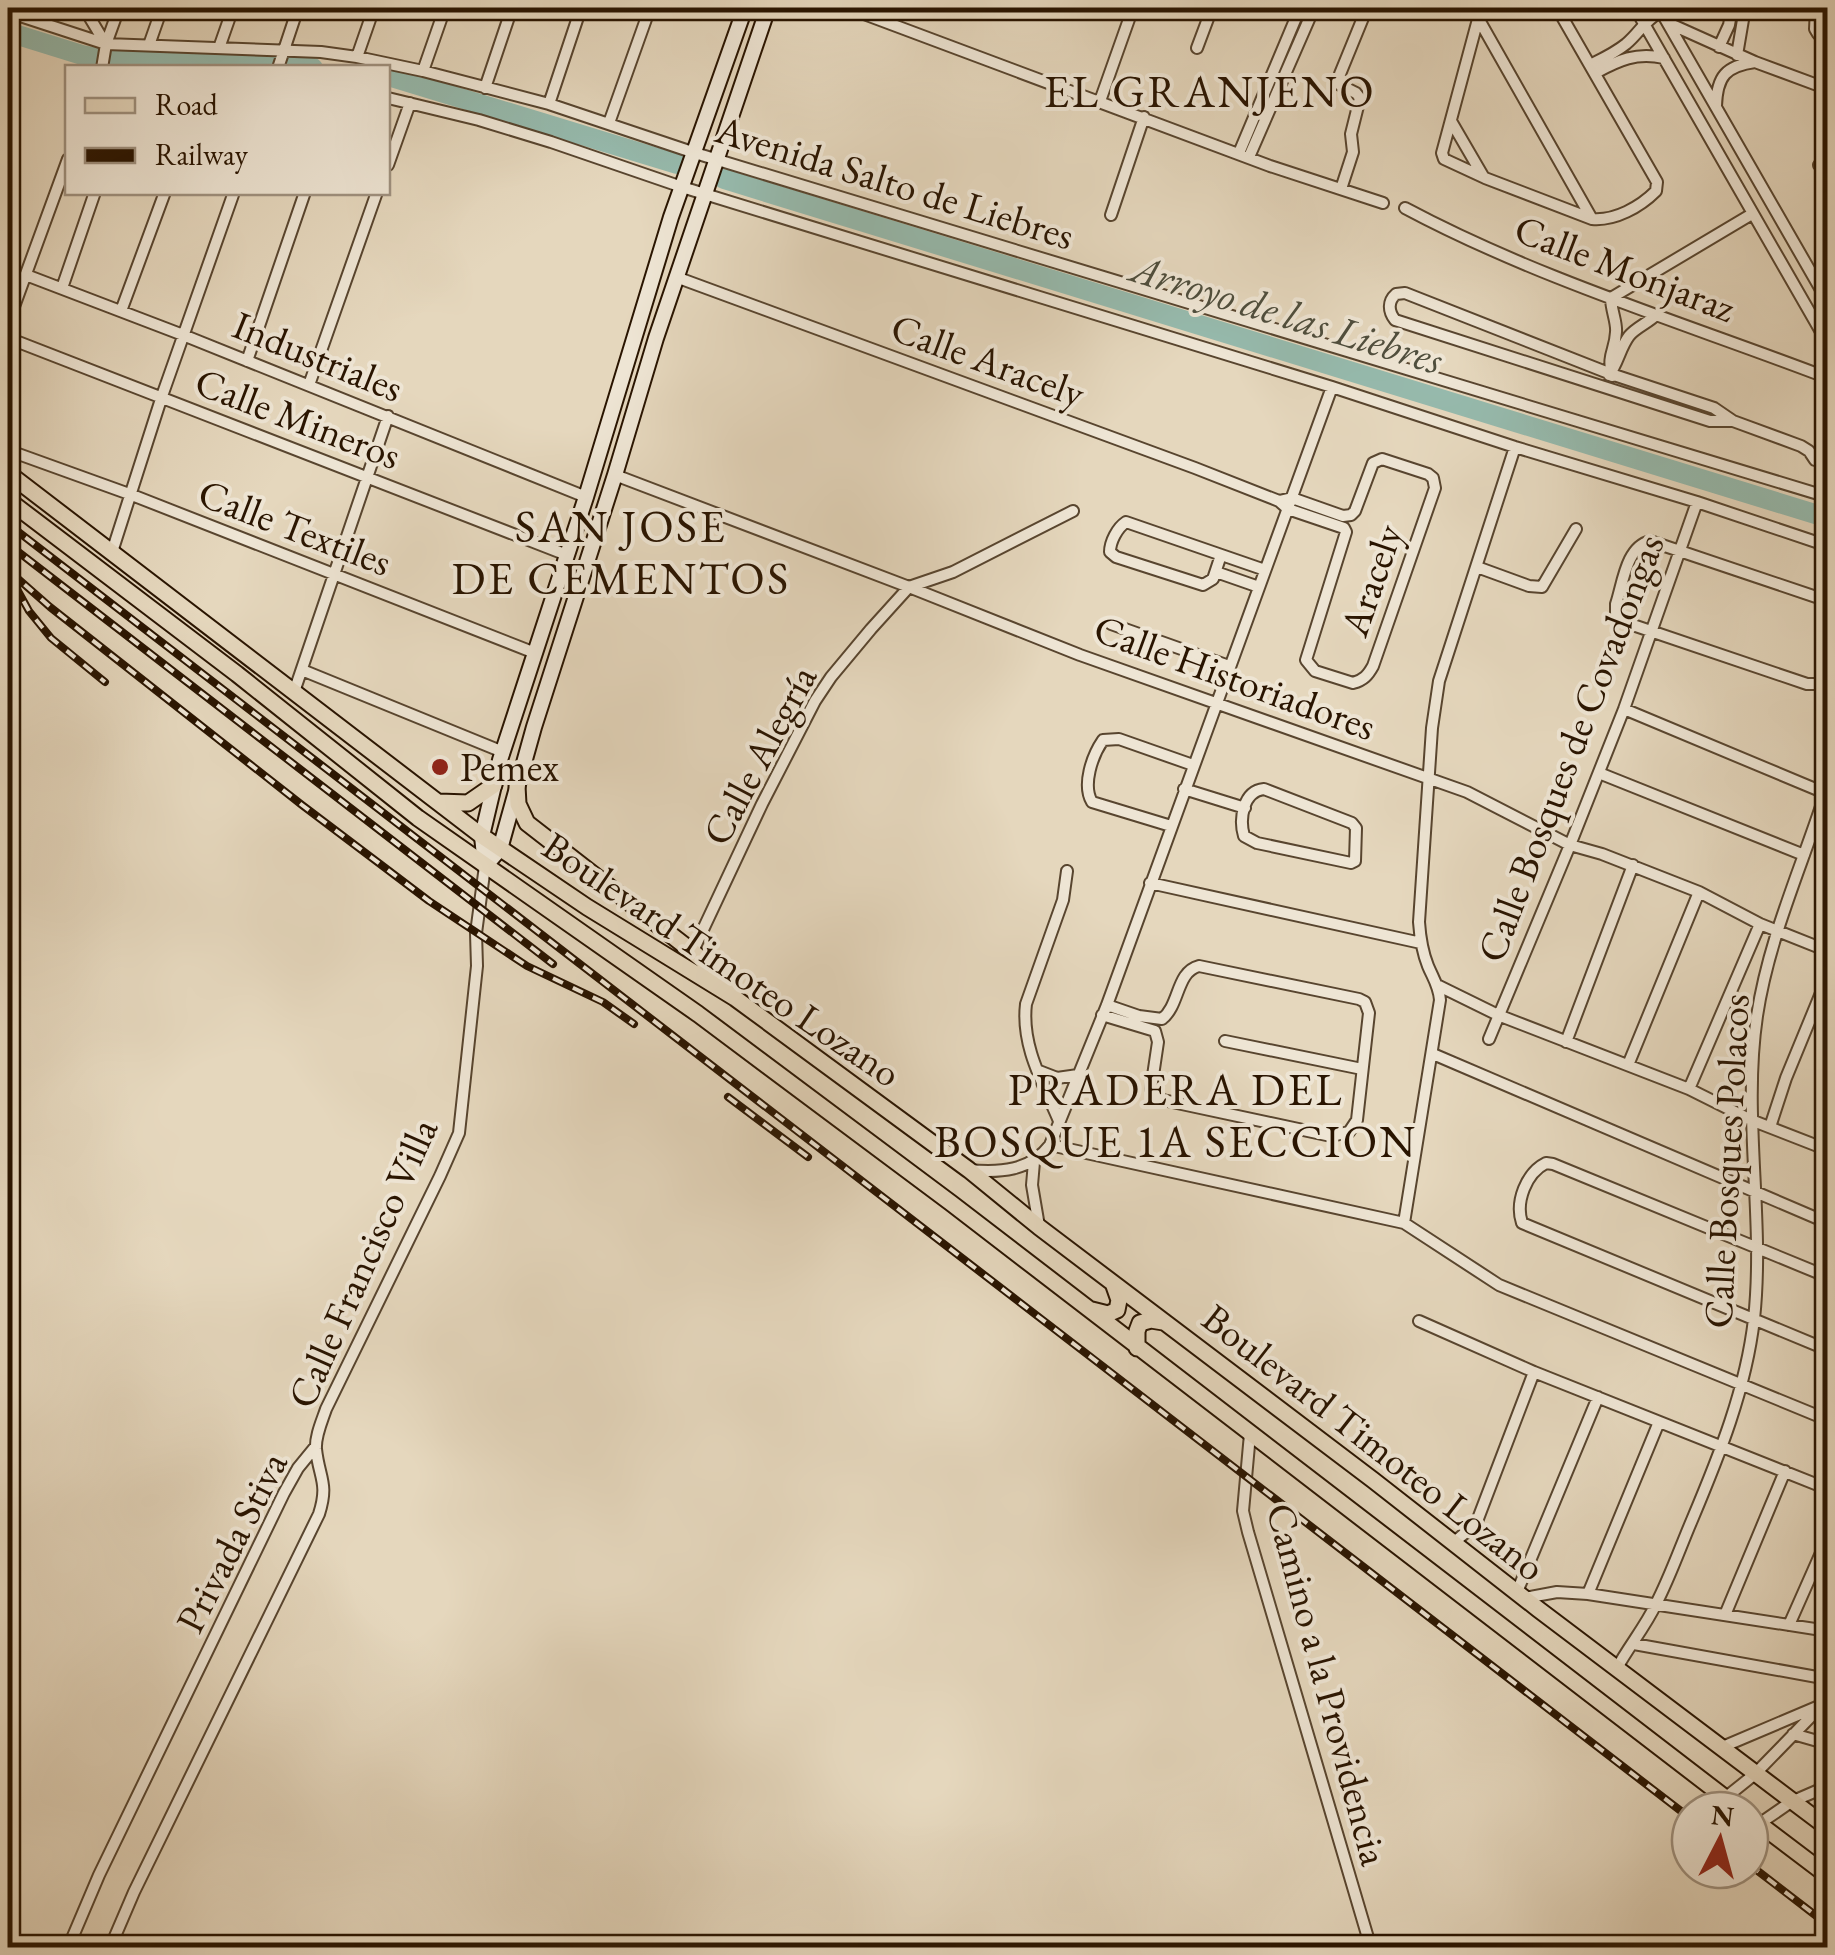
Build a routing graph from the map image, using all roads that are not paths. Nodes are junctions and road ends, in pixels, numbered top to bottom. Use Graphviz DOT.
graph roads {
  1 [pos="84,8"];
  2 [pos="162,8"];
  3 [pos="233,8"];
  4 [pos="298,8"];
  5 [pos="374,8"];
  6 [pos="444,8"];
  7 [pos="512,8"];
  8 [pos="581,8"];
  9 [pos="650,8"];
  10 [pos="745,8"];
  11 [pos="768,8"];
  12 [pos="848,8"];
  13 [pos="1132,8"];
  14 [pos="1212,8"];
  15 [pos="1300,8"];
  16 [pos="1314,8"];
  17 [pos="1367,8"];
  18 [pos="1557,8"];
  19 [pos="1635,8"];
  20 [pos="1732,8"];
  21 [pos="1745,8"];
  22 [pos="1816,8"];
  23 [pos="1660,9"];
  24 [pos="114,10"];
  25 [pos="8,12"];
  26 [pos="1479,12"];
  27 [pos="1643,22"];
  28 [pos="1668,23"];
  29 [pos="1828,38"];
  30 [pos="149,46"];
  31 [pos="1719,46"];
  32 [pos="105,47"];
  33 [pos="219,48"];
  34 [pos="1197,48"];
  35 [pos="1737,54"];
  36 [pos="357,57"];
  37 [pos="1664,58"];
  38 [pos="280,59"];
  39 [pos="1755,62"];
  40 [pos="102,65"];
  41 [pos="1592,69"];
  42 [pos="423,71"];
  43 [pos="485,88"];
  44 [pos="1828,90"];
  45 [pos="390,98"];
  46 [pos="1100,102"];
  47 [pos="410,103"];
  48 [pos="549,104"];
  49 [pos="1716,107"];
  50 [pos="1144,117"];
  51 [pos="1451,120"];
  52 [pos="609,123"];
  53 [pos="1726,124"];
  54 [pos="1705,131"];
  55 [pos="1244,155"];
  56 [pos="694,156"];
  57 [pos="390,159"];
  58 [pos="716,162"];
  59 [pos="65,167"];
  60 [pos="1485,178"];
  61 [pos="684,183"];
  62 [pos="1341,189"];
  63 [pos="706,191"];
  64 [pos="94,195"];
  65 [pos="164,195"];
  66 [pos="233,195"];
  67 [pos="304,195"];
  68 [pos="377,195"];
  69 [pos="1383,204"];
  70 [pos="1405,208"];
  71 [pos="1752,214"];
  72 [pos="1111,215"];
  73 [pos="1592,219"];
  74 [pos="26,275"];
  75 [pos="676,277"];
  76 [pos="62,288"];
  77 [pos="1611,298"];
  78 [pos="1828,302"];
  79 [pos="122,310"];
  80 [pos="1656,314"];
  81 [pos="8,323"];
  82 [pos="1617,329"];
  83 [pos="1630,334"];
  84 [pos="183,335"];
  85 [pos="8,338"];
  86 [pos="1828,344"];
  87 [pos="247,360"];
  88 [pos="1610,374"];
  89 [pos="1828,378"];
  90 [pos="1593,382"];
  91 [pos="309,385"];
  92 [pos="1332,386"];
  93 [pos="1618,390"];
  94 [pos="162,396"];
  95 [pos="388,416"];
  96 [pos="1733,421"];
  97 [pos="1515,447"];
  98 [pos="10,451"];
  99 [pos="32,459"];
  100 [pos="1815,460"];
  101 [pos="8,473"];
  102 [pos="615,476"];
  103 [pos="368,477"];
  104 [pos="25,486"];
  105 [pos="132,495"];
  106 [pos="586,497"];
  107 [pos="1828,497"];
  108 [pos="8,500"];
  109 [pos="1286,502"];
  110 [pos="1697,502"];
  111 [pos="1073,511"];
  112 [pos="1576,529"];
  113 [pos="1828,546"];
  114 [pos="1680,550"];
  115 [pos="112,552"];
  116 [pos="566,555"];
  117 [pos="1221,555"];
  118 [pos="1476,567"];
  119 [pos="1265,570"];
  120 [pos="1216,572"];
  121 [pos="336,575"];
  122 [pos="908,587"];
  123 [pos="1259,587"];
  124 [pos="1828,602"];
  125 [pos="1111,624"];
  126 [pos="1651,630"];
  127 [pos="535,654"];
  128 [pos="1230,666"];
  129 [pos="302,670"];
  130 [pos="1828,677"];
  131 [pos="294,692"];
  132 [pos="1216,703"];
  133 [pos="1624,709"];
  134 [pos="503,752"];
  135 [pos="1193,766"];
  136 [pos="1599,772"];
  137 [pos="1430,779"];
  138 [pos="494,785"];
  139 [pos="516,786"];
  140 [pos="1184,789"];
  141 [pos="1826,789"];
  142 [pos="436,802"];
  143 [pos="1244,808"];
  144 [pos="1171,826"];
  145 [pos="482,836"];
  146 [pos="1570,846"];
  147 [pos="500,849"];
  148 [pos="1804,855"];
  149 [pos="486,866"];
  150 [pos="1633,866"];
  151 [pos="1067,871"];
  152 [pos="1150,883"];
  153 [pos="1699,892"];
  154 [pos="1760,924"];
  155 [pos="1777,930"];
  156 [pos="1421,943"];
  157 [pos="1828,951"];
  158 [pos="693,952"];
  159 [pos="682,966"];
  160 [pos="1828,976"];
  161 [pos="1438,986"];
  162 [pos="735,998"];
  163 [pos="1104,1010"];
  164 [pos="1498,1015"];
  165 [pos="1488,1039"];
  166 [pos="1226,1040"];
  167 [pos="1566,1042"];
  168 [pos="1433,1054"];
  169 [pos="1628,1065"];
  170 [pos="1362,1068"];
  171 [pos="1038,1070"];
  172 [pos="1078,1075"];
  173 [pos="1689,1089"];
  174 [pos="1751,1120"];
  175 [pos="1060,1122"];
  176 [pos="1770,1128"];
  177 [pos="1050,1145"];
  178 [pos="1828,1150"];
  179 [pos="1034,1162"];
  180 [pos="969,1170"];
  181 [pos="1757,1194"];
  182 [pos="1404,1223"];
  183 [pos="1828,1223"];
  184 [pos="1039,1226"];
  185 [pos="1756,1247"];
  186 [pos="1828,1278"];
  187 [pos="1113,1282"];
  188 [pos="1088,1309"];
  189 [pos="1754,1319"];
  190 [pos="1419,1321"];
  191 [pos="1163,1322"];
  192 [pos="1136,1348"];
  193 [pos="1828,1350"];
  194 [pos="1534,1372"];
  195 [pos="1740,1384"];
  196 [pos="1598,1397"];
  197 [pos="1828,1420"];
  198 [pos="1659,1422"];
  199 [pos="1250,1434"];
  200 [pos="316,1446"];
  201 [pos="1723,1446"];
  202 [pos="1785,1471"];
  203 [pos="1828,1489"];
  204 [pos="1828,1537"];
  205 [pos="1452,1543"];
  206 [pos="1588,1594"];
  207 [pos="1520,1595"];
  208 [pos="1656,1604"];
  209 [pos="1725,1616"];
  210 [pos="1788,1626"];
  211 [pos="1828,1632"];
  212 [pos="1634,1644"];
  213 [pos="1617,1668"];
  214 [pos="1828,1679"];
  215 [pos="1823,1702"];
  216 [pos="1828,1719"];
  217 [pos="1793,1734"];
  218 [pos="1828,1744"];
  219 [pos="1720,1748"];
  220 [pos="1755,1774"];
  221 [pos="1828,1786"];
  222 [pos="1715,1790"];
  223 [pos="1735,1790"];
  224 [pos="1791,1802"];
  225 [pos="1770,1812"];
  226 [pos="1828,1828"];
  227 [pos="1770,1832"];
  228 [pos="1828,1876"];
  229 [pos="68,1948"];
  230 [pos="110,1948"];
  231 [pos="1371,1948"];
  1 -- 32 [label="street"];
  2 -- 30 [label="street"];
  3 -- 33 [label="street"];
  4 -- 38 [label="street"];
  5 -- 36 [label="street"];
  6 -- 42 [label="street"];
  7 -- 43 [label="street"];
  8 -- 48 [label="street"];
  9 -- 52 [label="street"];
  10 -- 56 [label="main road"];
  11 -- 58 [label="main road"];
  12 -- 46 [label="street"];
  13 -- 46 [label="street"];
  14 -- 34 [label="street"];
  15 -- 55 [label="street"];
  16 -- 55 [label="street"];
  17 -- 62 [label="street"];
  18 -- 41 [label="street"];
  19 -- 27 [label="street"];
  20 -- 31 [label="street"];
  21 -- 35 [label="street"];
  22 -- 29 [label="street"];
  23 -- 27 [label="street"];
  23 -- 28 [label="street"];
  24 -- 32 [label="street"];
  25 -- 32 [label="street, Avenida Salto de Liebres"];
  26 -- 51 [label="street"];
  26 -- 73 [label="street"];
  27 -- 37 [label="street"];
  27 -- 41 [label="street"];
  28 -- 31 [label="street"];
  28 -- 49 [label="street"];
  30 -- 32 [label="street, Avenida Salto de Liebres"];
  30 -- 33 [label="street, Avenida Salto de Liebres"];
  31 -- 35 [label="street"];
  32 -- 40 [label="street"];
  33 -- 38 [label="street, Avenida Salto de Liebres"];
  35 -- 39 [label="street"];
  36 -- 38 [label="street, Avenida Salto de Liebres"];
  36 -- 42 [label="street, Avenida Salto de Liebres"];
  37 -- 41 [label="street"];
  37 -- 54 [label="street"];
  39 -- 44 [label="street"];
  39 -- 49 [label="street"];
  41 -- 73 [label="street"];
  42 -- 43 [label="street, Avenida Salto de Liebres"];
  43 -- 48 [label="street, Avenida Salto de Liebres"];
  45 -- 47 [label="street, Avenida Salto de Liebres"];
  46 -- 50 [label="street"];
  47 -- 57 [label="street"];
  47 -- 61 [label="street, Avenida Salto de Liebres"];
  48 -- 52 [label="street, Avenida Salto de Liebres"];
  49 -- 53 [label="street"];
  50 -- 55 [label="street"];
  50 -- 72 [label="street"];
  51 -- 60 [label="street"];
  51 -- 60 [label="street"];
  52 -- 56 [label="street, Avenida Salto de Liebres"];
  53 -- 54 [label="street"];
  53 -- 78 [label="street"];
  54 -- 71 [label="street"];
  55 -- 62 [label="street"];
  56 -- 58 [label="street, Avenida Salto de Liebres"];
  56 -- 61 [label="main road"];
  58 -- 63 [label="main road"];
  58 -- 107 [label="street, Avenida Salto de Liebres"];
  59 -- 74 [label="street"];
  60 -- 73 [label="street"];
  61 -- 63 [label="street, Avenida Salto de Liebres"];
  61 -- 106 [label="main road"];
  62 -- 69 [label="street"];
  63 -- 75 [label="main road"];
  63 -- 92 [label="street, Avenida Salto de Liebres"];
  64 -- 76 [label="street"];
  65 -- 79 [label="street"];
  66 -- 84 [label="street"];
  67 -- 87 [label="street"];
  68 -- 91 [label="street"];
  70 -- 77 [label="street, Calle Monjaraz"];
  71 -- 77 [label="street"];
  71 -- 86 [label="street"];
  74 -- 76 [label="street, Industriales"];
  74 -- 81 [label="street"];
  75 -- 102 [label="main road"];
  75 -- 109 [label="street, Calle Aracely"];
  76 -- 79 [label="street, Industriales"];
  77 -- 80 [label="street, Calle Monjaraz"];
  77 -- 82 [label="street"];
  79 -- 84 [label="street, Industriales"];
  80 -- 83 [label="street"];
  80 -- 89 [label="street, Calle Monjaraz"];
  82 -- 83 [label="street"];
  82 -- 88 [label="street"];
  83 -- 88 [label="street"];
  84 -- 87 [label="street, Industriales"];
  84 -- 94 [label="street"];
  85 -- 94 [label="street, Calle Mineros"];
  87 -- 91 [label="street, Industriales"];
  88 -- 90 [label="street"];
  88 -- 90 [label="street"];
  88 -- 93 [label="street"];
  88 -- 96 [label="street"];
  90 -- 93 [label="street"];
  91 -- 95 [label="street, Industriales"];
  92 -- 97 [label="street, Avenida Salto de Liebres"];
  92 -- 109 [label="street"];
  93 -- 96 [label="street"];
  94 -- 103 [label="street, Calle Mineros"];
  94 -- 105 [label="street"];
  95 -- 103 [label="street"];
  95 -- 106 [label="street, Industriales"];
  96 -- 100 [label="street"];
  97 -- 110 [label="street, Avenida Salto de Liebres"];
  97 -- 118 [label="street"];
  98 -- 99 [label="street, Calle Textiles"];
  99 -- 104 [label="street"];
  99 -- 105 [label="street, Calle Textiles"];
  101 -- 104 [label="main road, Boulevard Timoteo Lozano"];
  102 -- 122 [label="street, Calle Historiadores"];
  102 -- 139 [label="main road"];
  103 -- 116 [label="street, Calle Mineros"];
  103 -- 121 [label="street"];
  104 -- 115 [label="main road, Boulevard Timoteo Lozano"];
  105 -- 115 [label="street"];
  105 -- 121 [label="street, Calle Textiles"];
  106 -- 116 [label="main road"];
  108 -- 149 [label="main road, Boulevard Timoteo Lozano"];
  109 -- 109 [label="street, Aracely"];
  109 -- 119 [label="street"];
  110 -- 113 [label="street, Avenida Salto de Liebres"];
  110 -- 114 [label="street, Calle Bosques de Covadongas"];
  111 -- 122 [label="street"];
  112 -- 118 [label="street"];
  114 -- 124 [label="street"];
  114 -- 126 [label="street, Calle Bosques de Covadongas"];
  114 -- 126 [label="street"];
  115 -- 131 [label="main road, Boulevard Timoteo Lozano"];
  116 -- 127 [label="main road"];
  117 -- 119 [label="street"];
  117 -- 120 [label="street"];
  117 -- 120 [label="street"];
  118 -- 137 [label="street"];
  119 -- 123 [label="street"];
  120 -- 123 [label="street"];
  121 -- 127 [label="street, Calle Textiles"];
  121 -- 129 [label="street"];
  122 -- 132 [label="street, Calle Historiadores"];
  122 -- 158 [label="street, Calle Alegría"];
  123 -- 128 [label="street"];
  125 -- 128 [label="street"];
  126 -- 130 [label="street"];
  126 -- 133 [label="street, Calle Bosques de Covadongas"];
  127 -- 134 [label="main road"];
  128 -- 132 [label="street"];
  129 -- 131 [label="street"];
  129 -- 134 [label="street"];
  131 -- 142 [label="main road, Boulevard Timoteo Lozano"];
  132 -- 135 [label="street"];
  132 -- 137 [label="street, Calle Historiadores"];
  133 -- 136 [label="street, Calle Bosques de Covadongas"];
  133 -- 141 [label="street"];
  134 -- 138 [label="main road"];
  135 -- 140 [label="street"];
  135 -- 144 [label="street"];
  136 -- 146 [label="street, Calle Bosques de Covadongas"];
  136 -- 148 [label="street"];
  137 -- 146 [label="street, Calle Historiadores"];
  137 -- 156 [label="street"];
  138 -- 142 [label="main road"];
  138 -- 145 [label="main road"];
  139 -- 147 [label="main road"];
  139 -- 158 [label="main road"];
  140 -- 143 [label="street"];
  140 -- 144 [label="street"];
  141 -- 148 [label="street, Calle Bosques Polacos"];
  142 -- 145 [label="main road, Boulevard Timoteo Lozano"];
  143 -- 143 [label="street"];
  144 -- 152 [label="street"];
  145 -- 147 [label="main road, Boulevard Timoteo Lozano"];
  145 -- 149 [label="main road"];
  146 -- 150 [label="street, Calle Historiadores"];
  146 -- 164 [label="street, Calle Bosques de Covadongas"];
  147 -- 149 [label="main road"];
  147 -- 159 [label="main road, Boulevard Timoteo Lozano"];
  148 -- 155 [label="street, Calle Bosques Polacos"];
  149 -- 188 [label="main road, Boulevard Timoteo Lozano"];
  149 -- 200 [label="street, Calle Francisco Villa"];
  150 -- 153 [label="street, Calle Historiadores"];
  150 -- 167 [label="street"];
  151 -- 171 [label="street"];
  152 -- 156 [label="street"];
  152 -- 163 [label="street"];
  153 -- 154 [label="street, Calle Historiadores"];
  153 -- 169 [label="street"];
  154 -- 155 [label="street, Calle Historiadores"];
  154 -- 173 [label="street"];
  155 -- 157 [label="street, Calle Historiadores"];
  155 -- 174 [label="street, Calle Bosques Polacos"];
  156 -- 161 [label="street"];
  158 -- 159 [label="street, Calle Alegría"];
  158 -- 162 [label="main road"];
  159 -- 162 [label="main road, Boulevard Timoteo Lozano"];
  160 -- 176 [label="street"];
  161 -- 164 [label="street"];
  161 -- 168 [label="street"];
  162 -- 180 [label="main road, Boulevard Timoteo Lozano"];
  163 -- 170 [label="street"];
  163 -- 170 [label="street"];
  163 -- 172 [label="street"];
  164 -- 165 [label="street, Calle Bosques de Covadongas"];
  164 -- 167 [label="street"];
  166 -- 170 [label="street"];
  167 -- 169 [label="street"];
  168 -- 181 [label="street"];
  168 -- 182 [label="street"];
  169 -- 173 [label="street"];
  171 -- 172 [label="street"];
  171 -- 175 [label="street"];
  172 -- 175 [label="street"];
  173 -- 174 [label="street"];
  174 -- 176 [label="street"];
  174 -- 181 [label="street, Calle Bosques Polacos"];
  175 -- 177 [label="street"];
  176 -- 178 [label="street"];
  177 -- 179 [label="street"];
  177 -- 182 [label="street"];
  179 -- 180 [label="street"];
  179 -- 184 [label="street"];
  180 -- 184 [label="main road, Boulevard Timoteo Lozano"];
  181 -- 183 [label="street"];
  181 -- 185 [label="street, Calle Bosques Polacos"];
  182 -- 195 [label="street"];
  184 -- 187 [label="main road, Boulevard Timoteo Lozano"];
  185 -- 186 [label="street"];
  185 -- 189 [label="street, Calle Bosques Polacos"];
  185 -- 189 [label="street"];
  187 -- 188 [label="main road"];
  187 -- 191 [label="main road, Boulevard Timoteo Lozano"];
  188 -- 192 [label="main road, Boulevard Timoteo Lozano"];
  189 -- 193 [label="street"];
  189 -- 195 [label="street, Calle Bosques Polacos"];
  190 -- 194 [label="street"];
  191 -- 192 [label="main road"];
  191 -- 205 [label="main road, Boulevard Timoteo Lozano"];
  192 -- 199 [label="main road, Boulevard Timoteo Lozano"];
  194 -- 196 [label="street"];
  194 -- 205 [label="street"];
  195 -- 197 [label="street"];
  195 -- 201 [label="street, Calle Bosques Polacos"];
  196 -- 198 [label="street"];
  196 -- 207 [label="street"];
  198 -- 201 [label="street"];
  198 -- 206 [label="street"];
  199 -- 222 [label="main road, Boulevard Timoteo Lozano"];
  199 -- 231 [label="street, Camino a la Providencia"];
  200 -- 229 [label="street, Privada Stiva"];
  200 -- 230 [label="street, Privada Stiva"];
  201 -- 202 [label="street"];
  201 -- 208 [label="street, Calle Bosques Polacos"];
  202 -- 203 [label="street"];
  202 -- 209 [label="street"];
  204 -- 210 [label="street"];
  205 -- 207 [label="main road, Boulevard Timoteo Lozano"];
  206 -- 207 [label="street"];
  206 -- 208 [label="street"];
  207 -- 213 [label="main road, Boulevard Timoteo Lozano"];
  208 -- 209 [label="street"];
  208 -- 212 [label="street, Calle Bosques Polacos"];
  209 -- 210 [label="street"];
  210 -- 211 [label="street"];
  212 -- 213 [label="street, Calle Bosques Polacos"];
  212 -- 214 [label="street"];
  213 -- 219 [label="main road, Boulevard Timoteo Lozano"];
  215 -- 216 [label="street"];
  215 -- 217 [label="street"];
  215 -- 219 [label="street"];
  217 -- 218 [label="street"];
  217 -- 220 [label="street"];
  219 -- 220 [label="main road, Boulevard Timoteo Lozano"];
  220 -- 223 [label="street"];
  220 -- 224 [label="main road, Boulevard Timoteo Lozano"];
  221 -- 224 [label="street"];
  224 -- 225 [label="street"];
  224 -- 226 [label="main road, Boulevard Timoteo Lozano"];
  227 -- 228 [label="main road"];
}
